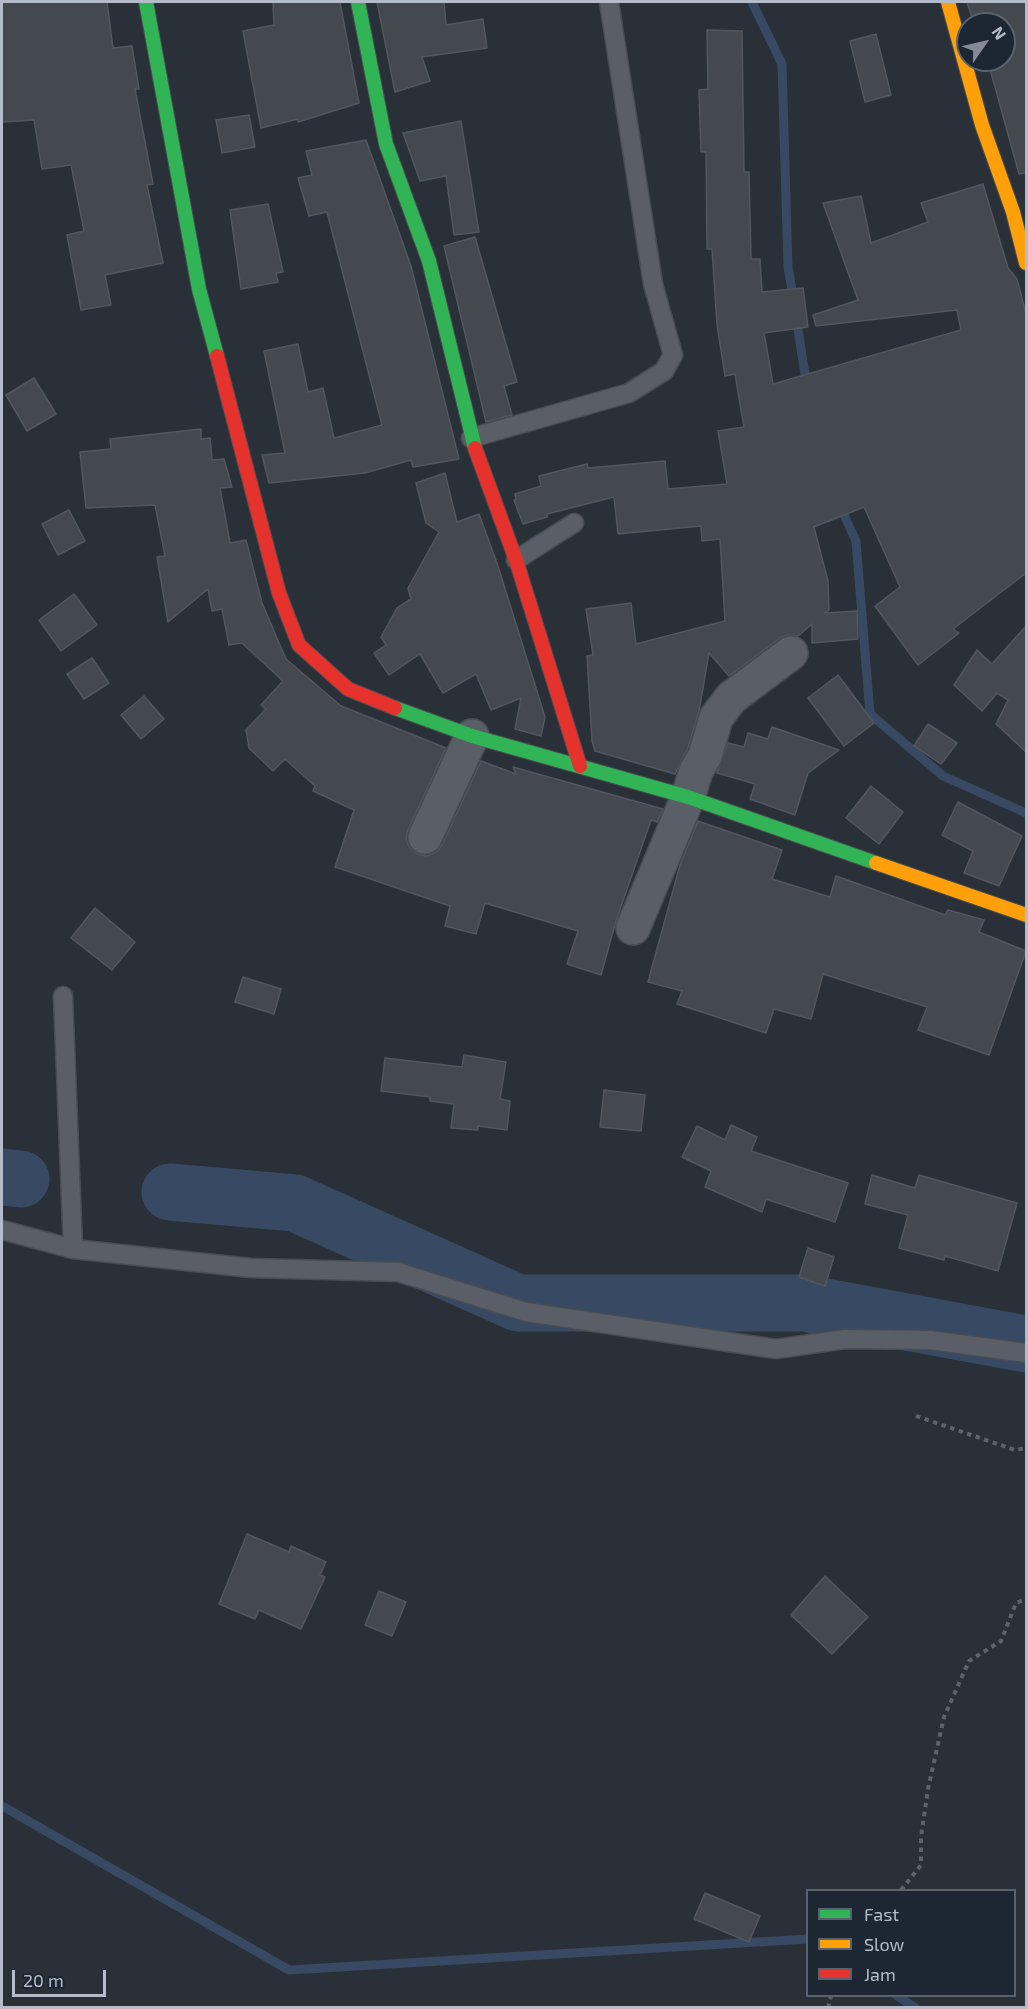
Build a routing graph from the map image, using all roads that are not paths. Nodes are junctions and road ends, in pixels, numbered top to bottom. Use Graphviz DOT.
graph roads {
  1 [pos="146,2"];
  2 [pos="358,2"];
  3 [pos="609,2"];
  4 [pos="948,2"];
  5 [pos="1020,210"];
  6 [pos="1026,263"];
  7 [pos="471,438"];
  8 [pos="574,523"];
  9 [pos="516,560"];
  10 [pos="791,653"];
  11 [pos="472,736"];
  12 [pos="579,766"];
  13 [pos="688,797"];
  14 [pos="426,837"];
  15 [pos="1026,915"];
  16 [pos="633,928"];
  17 [pos="63,996"];
  18 [pos="2,1230"];
  19 [pos="73,1249"];
  20 [pos="1026,1353"];
  1 -- 11 [label="street"];
  2 -- 7 [label="street"];
  3 -- 7 [label="lane"];
  4 -- 5 [label="street"];
  5 -- 6 [label="street"];
  7 -- 9 [label="street"];
  8 -- 9 [label="lane"];
  9 -- 12 [label="street"];
  10 -- 13 [label="street"];
  11 -- 12 [label="street"];
  11 -- 14 [label="street"];
  12 -- 13 [label="street"];
  13 -- 15 [label="street"];
  13 -- 16 [label="street"];
  17 -- 19 [label="lane"];
  18 -- 19 [label="lane"];
  19 -- 20 [label="lane"];
}
